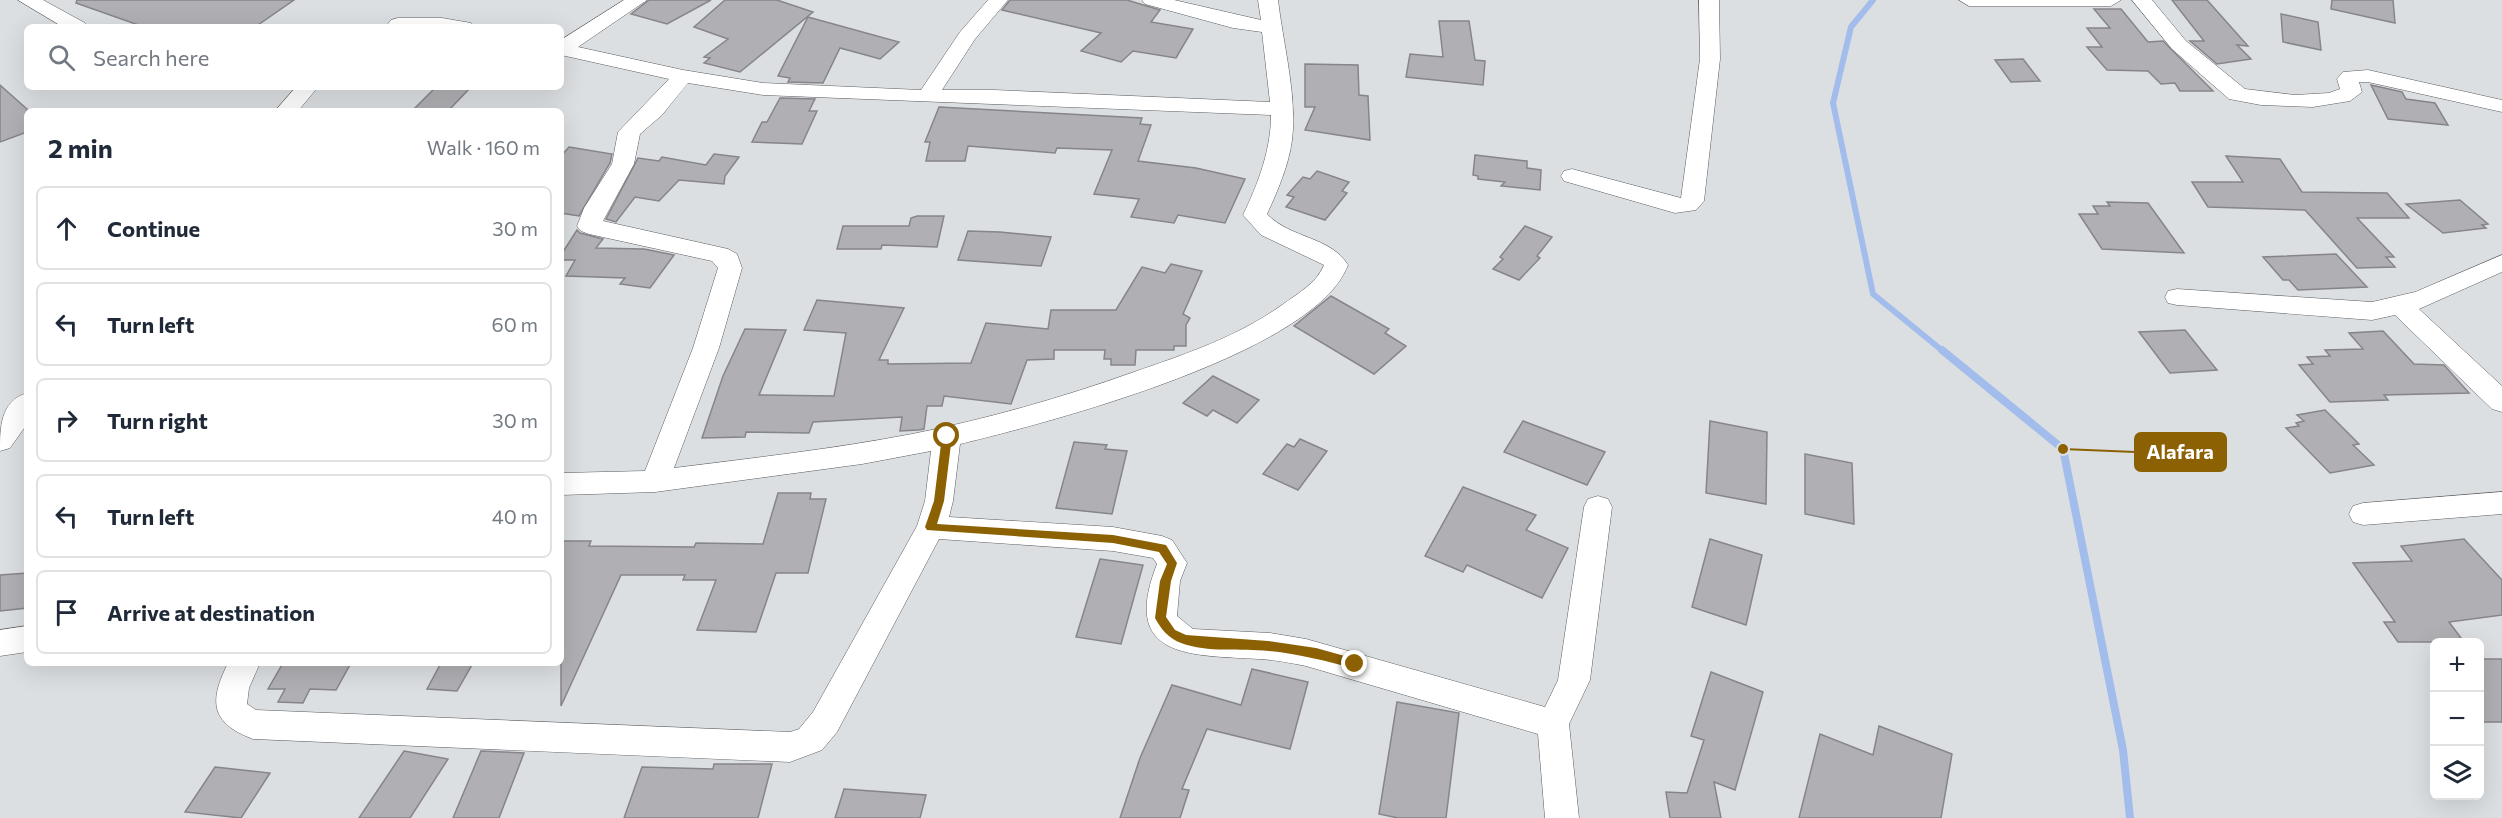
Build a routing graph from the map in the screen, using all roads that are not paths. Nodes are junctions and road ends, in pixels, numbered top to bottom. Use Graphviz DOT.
graph roads {
  1 [pos="28,0"];
  2 [pos="637,0"];
  3 [pos="998,0"];
  4 [pos="1152,0"];
  5 [pos="1269,0"];
  6 [pos="1709,0"];
  7 [pos="1969,0"];
  8 [pos="2111,0"];
  9 [pos="2142,0"];
  10 [pos="414,7"];
  11 [pos="72,24"];
  12 [pos="397,24"];
  13 [pos="421,24"];
  14 [pos="442,24"];
  15 [pos="1272,28"];
  16 [pos="564,47"];
  17 [pos="564,50"];
  18 [pos="683,76"];
  19 [pos="304,90"];
  20 [pos="927,97"];
  21 [pos="2502,106"];
  22 [pos="289,108"];
  23 [pos="1282,109"];
  24 [pos="1572,176"];
  25 [pos="2502,263"];
  26 [pos="2177,297"];
  27 [pos="2402,307"];
  28 [pos="2502,402"];
  29 [pos="24,407"];
  30 [pos="947,436"];
  31 [pos="0,441"];
  32 [pos="655,481"];
  33 [pos="564,484"];
  34 [pos="2502,503"];
  35 [pos="1598,507"];
  36 [pos="2363,514"];
  37 [pos="931,527"];
  38 [pos="24,639"];
  39 [pos="0,643"];
  40 [pos="243,666"];
  41 [pos="1553,724"];
  42 [pos="1562,818"];
  1 -- 11 [label="street"];
  2 -- 16 [label="street"];
  3 -- 20 [label="street"];
  4 -- 15 [label="street"];
  5 -- 15 [label="street"];
  6 -- 24 [label="street"];
  7 -- 8 [label="street"];
  9 -- 21 [label="street"];
  10 -- 12 [label="street"];
  13 -- 14 [label="street"];
  15 -- 23 [label="street"];
  17 -- 18 [label="street"];
  18 -- 20 [label="street"];
  18 -- 32 [label="street"];
  19 -- 22 [label="street"];
  20 -- 23 [label="street"];
  23 -- 30 [label="street"];
  25 -- 27 [label="street"];
  26 -- 27 [label="street"];
  27 -- 28 [label="street"];
  29 -- 31 [label="street"];
  30 -- 32 [label="street"];
  30 -- 37 [label="street"];
  32 -- 33 [label="street"];
  34 -- 36 [label="street"];
  35 -- 41 [label="street"];
  37 -- 40 [label="street"];
  37 -- 41 [label="street"];
  38 -- 39 [label="street"];
  41 -- 42 [label="street"];
}
